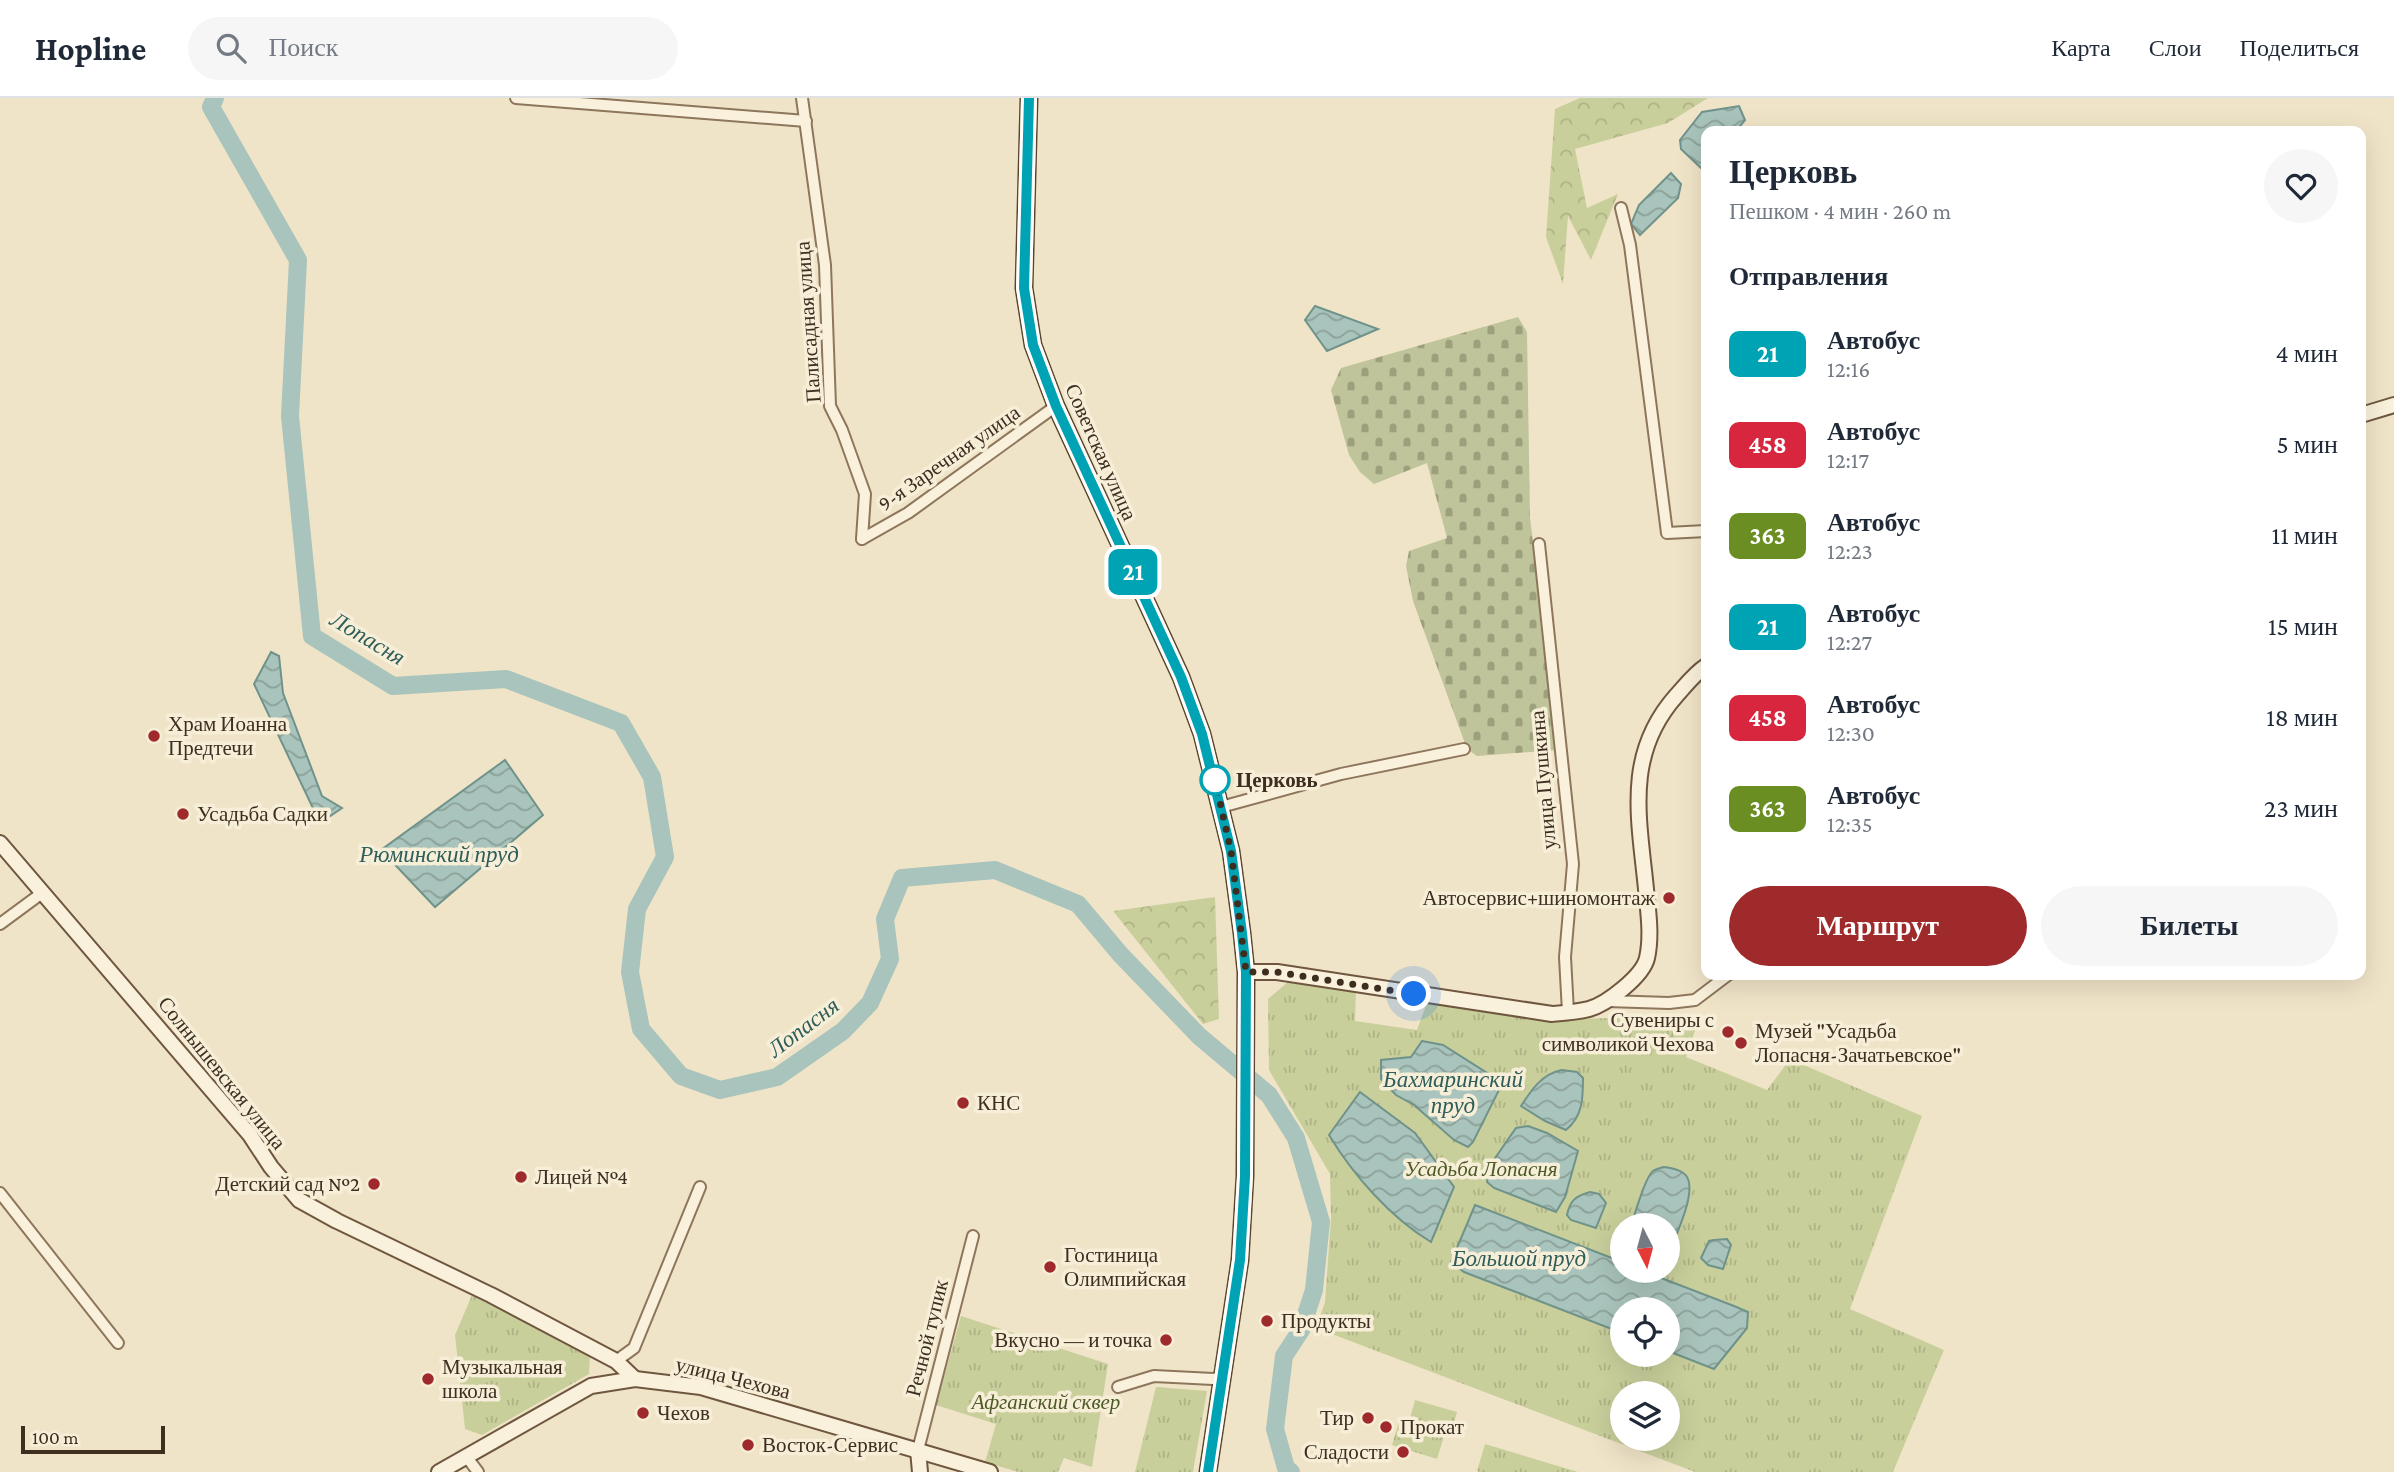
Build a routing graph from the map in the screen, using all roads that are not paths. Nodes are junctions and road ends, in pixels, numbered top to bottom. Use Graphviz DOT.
graph roads {
  1 [pos="516,98"];
  2 [pos="802,98"];
  3 [pos="1029,98"];
  4 [pos="806,121"];
  5 [pos="1621,208"];
  6 [pos="2394,405"];
  7 [pos="1056,406"];
  8 [pos="2366,413"];
  9 [pos="1701,531"];
  10 [pos="862,539"];
  11 [pos="1539,544"];
  12 [pos="1701,669"];
  13 [pos="1464,749"];
  14 [pos="1221,807"];
  15 [pos="0,843"];
  16 [pos="42,893"];
  17 [pos="0,924"];
  18 [pos="1246,972"];
  19 [pos="1721,980"];
  20 [pos="1607,1001"];
  21 [pos="1567,1013"];
  22 [pos="700,1187"];
  23 [pos="0,1193"];
  24 [pos="973,1236"];
  25 [pos="118,1343"];
  26 [pos="616,1361"];
  27 [pos="1223,1377"];
  28 [pos="635,1379"];
  29 [pos="1118,1387"];
  30 [pos="918,1450"];
  31 [pos="466,1456"];
  32 [pos="439,1472"];
  33 [pos="478,1472"];
  34 [pos="920,1472"];
  35 [pos="990,1472"];
  36 [pos="1208,1472"];
  1 -- 4 [label="street"];
  2 -- 4 [label="street, Палисадная улица"];
  3 -- 7 [label="main road, Советская улица"];
  4 -- 10 [label="street, Палисадная улица"];
  5 -- 9 [label="street"];
  6 -- 8 [label="main road"];
  7 -- 10 [label="street, 9-я Заречная улица"];
  7 -- 14 [label="main road, Советская улица"];
  11 -- 21 [label="street, улица Пушкина"];
  12 -- 20 [label="main road"];
  13 -- 14 [label="street"];
  14 -- 18 [label="main road, Советская улица"];
  15 -- 16 [label="main road, Солнышевская улица"];
  16 -- 17 [label="street"];
  16 -- 26 [label="main road, Солнышевская улица"];
  18 -- 21 [label="main road"];
  18 -- 27 [label="main road, Советская улица"];
  19 -- 20 [label="street"];
  20 -- 21 [label="main road"];
  22 -- 26 [label="street"];
  23 -- 25 [label="street"];
  24 -- 30 [label="street, Речной тупик"];
  26 -- 28 [label="main road, Солнышевская улица"];
  27 -- 29 [label="street"];
  27 -- 36 [label="main road, Советская улица"];
  28 -- 30 [label="main road, улица Чехова"];
  28 -- 31 [label="main road, улица Чехова"];
  30 -- 34 [label="main road"];
  30 -- 35 [label="main road, улица Чехова"];
  31 -- 32 [label="main road, улица Чехова"];
  31 -- 33 [label="street"];
}
